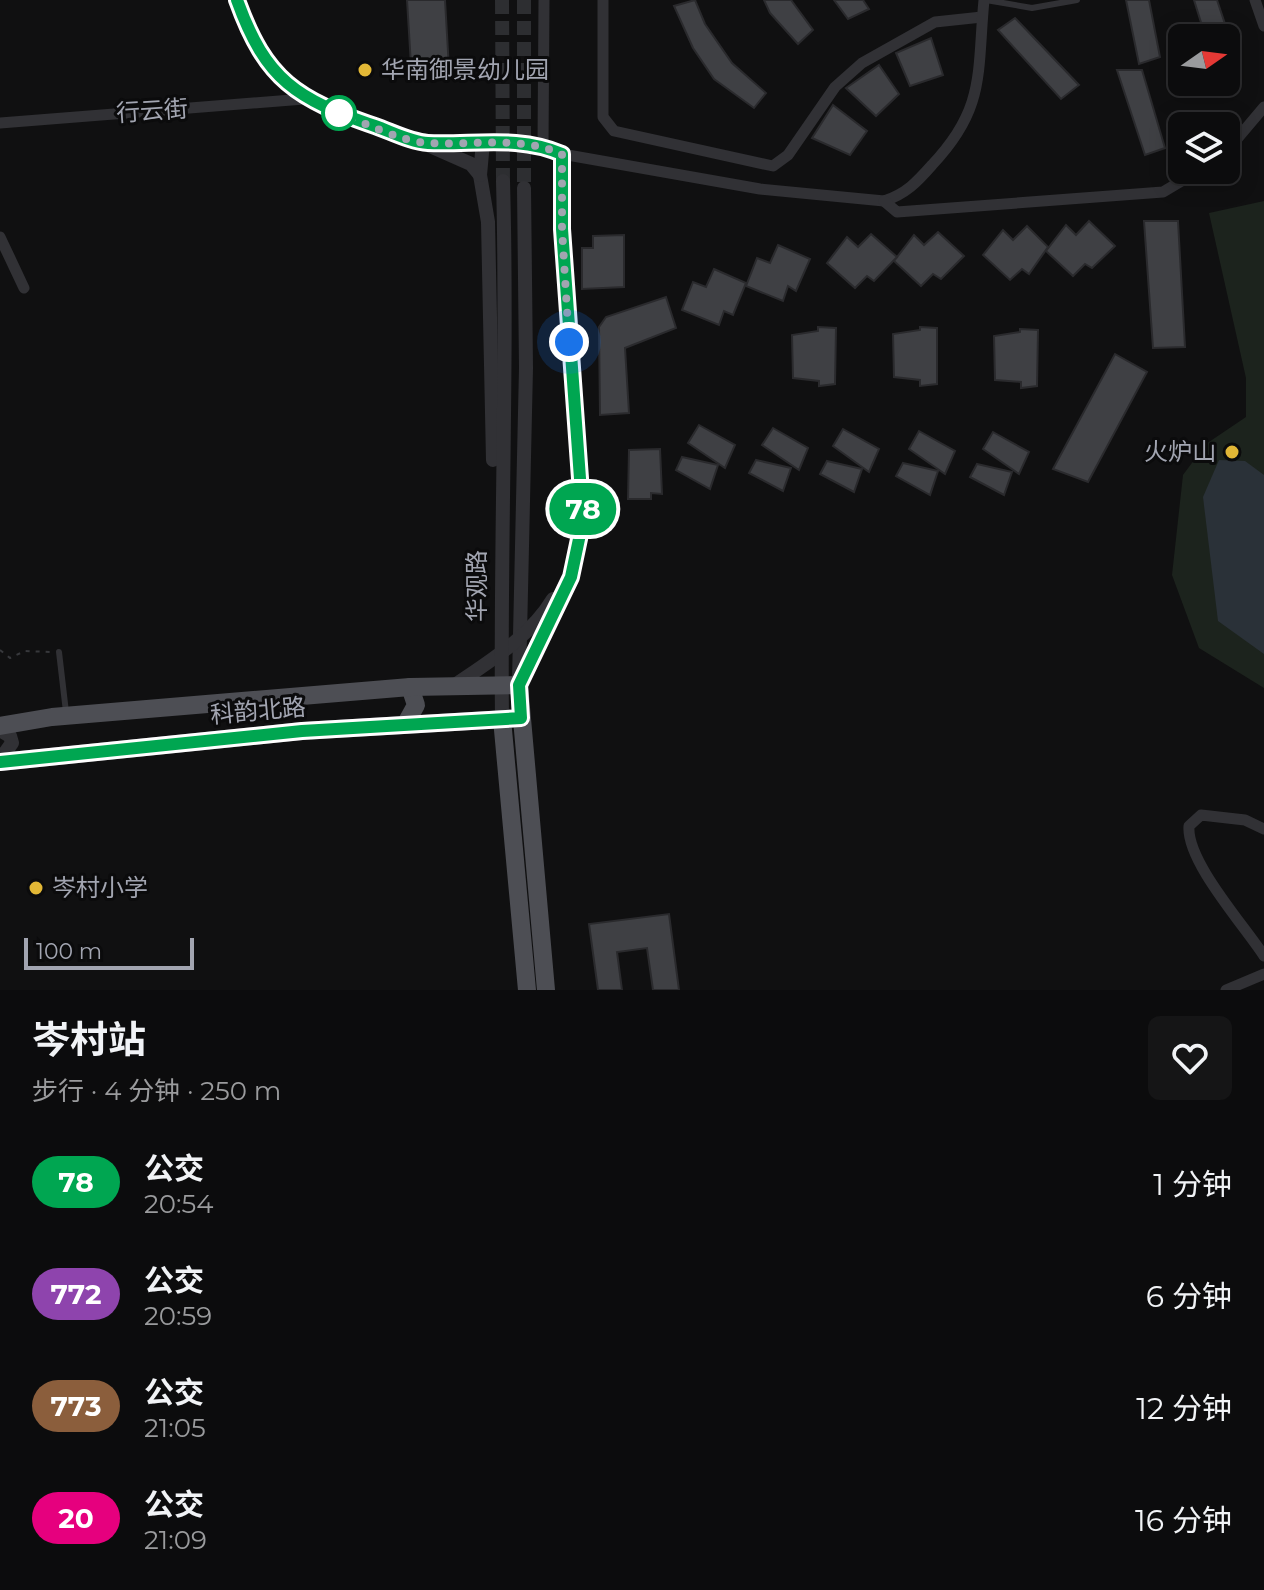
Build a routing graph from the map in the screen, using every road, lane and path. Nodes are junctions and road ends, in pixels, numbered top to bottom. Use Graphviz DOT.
graph roads {
  1 [pos="237,0"];
  2 [pos="544,0"];
  3 [pos="603,0"];
  4 [pos="985,0"];
  5 [pos="1077,0"];
  6 [pos="1255,0"];
  7 [pos="982,17"];
  8 [pos="1264,26"];
  9 [pos="304,99"];
  10 [pos="1264,107"];
  11 [pos="0,123"];
  12 [pos="1240,135"];
  13 [pos="483,142"];
  14 [pos="424,143"];
  15 [pos="543,146"];
  16 [pos="562,154"];
  17 [pos="480,175"];
  18 [pos="503,181"];
  19 [pos="1176,184"];
  20 [pos="524,188"];
  21 [pos="884,201"];
  22 [pos="0,237"];
  23 [pos="24,288"];
  24 [pos="583,520"];
  25 [pos="501,544"];
  26 [pos="520,635"];
  27 [pos="0,650"];
  28 [pos="59,652"];
  29 [pos="502,654"];
  30 [pos="455,685"];
  31 [pos="511,685"];
  32 [pos="410,687"];
  33 [pos="67,715"];
  34 [pos="512,718"];
  35 [pos="405,725"];
  36 [pos="0,728"];
  37 [pos="0,761"];
  38 [pos="1264,829"];
  39 [pos="1264,956"];
  40 [pos="1264,974"];
  41 [pos="527,990"];
  42 [pos="546,990"];
  43 [pos="1226,990"];
  1 -- 9 [label="street"];
  2 -- 15 [label="street"];
  3 -- 7 [label="street"];
  4 -- 5 [label="lane"];
  4 -- 7 [label="street"];
  6 -- 8 [label="street"];
  7 -- 21 [label="street"];
  9 -- 11 [label="street, 行云街"];
  9 -- 14 [label="street"];
  10 -- 12 [label="street"];
  13 -- 14 [label="street"];
  13 -- 15 [label="street"];
  13 -- 17 [label="street"];
  14 -- 17 [label="street"];
  15 -- 16 [label="street"];
  16 -- 21 [label="street"];
  16 -- 24 [label="street"];
  17 -- 25 [label="street"];
  18 -- 25 [label="street, 华观路"];
  19 -- 21 [label="street"];
  20 -- 26 [label="street, 华观路"];
  22 -- 23 [label="street"];
  24 -- 26 [label="street"];
  24 -- 31 [label="street"];
  25 -- 29 [label="street, 华观路"];
  26 -- 29 [label="street"];
  26 -- 31 [label="street, 华观路"];
  27 -- 28 [label="path"];
  28 -- 33 [label="lane"];
  29 -- 30 [label="street"];
  29 -- 31 [label="street, 华观路"];
  30 -- 31 [label="main road, 科韵北路"];
  30 -- 32 [label="main road, 科韵北路"];
  31 -- 34 [label="main road, 华观路"];
  32 -- 33 [label="main road, 科韵北路"];
  32 -- 35 [label="main road"];
  33 -- 36 [label="main road, 科韵北路"];
  34 -- 35 [label="main road, 科韵北路"];
  34 -- 41 [label="main road, 华观路"];
  34 -- 42 [label="main road, 华观路"];
  35 -- 37 [label="main road, 科韵北路"];
  36 -- 37 [label="street"];
  38 -- 39 [label="street"];
  40 -- 43 [label="street"];
}
